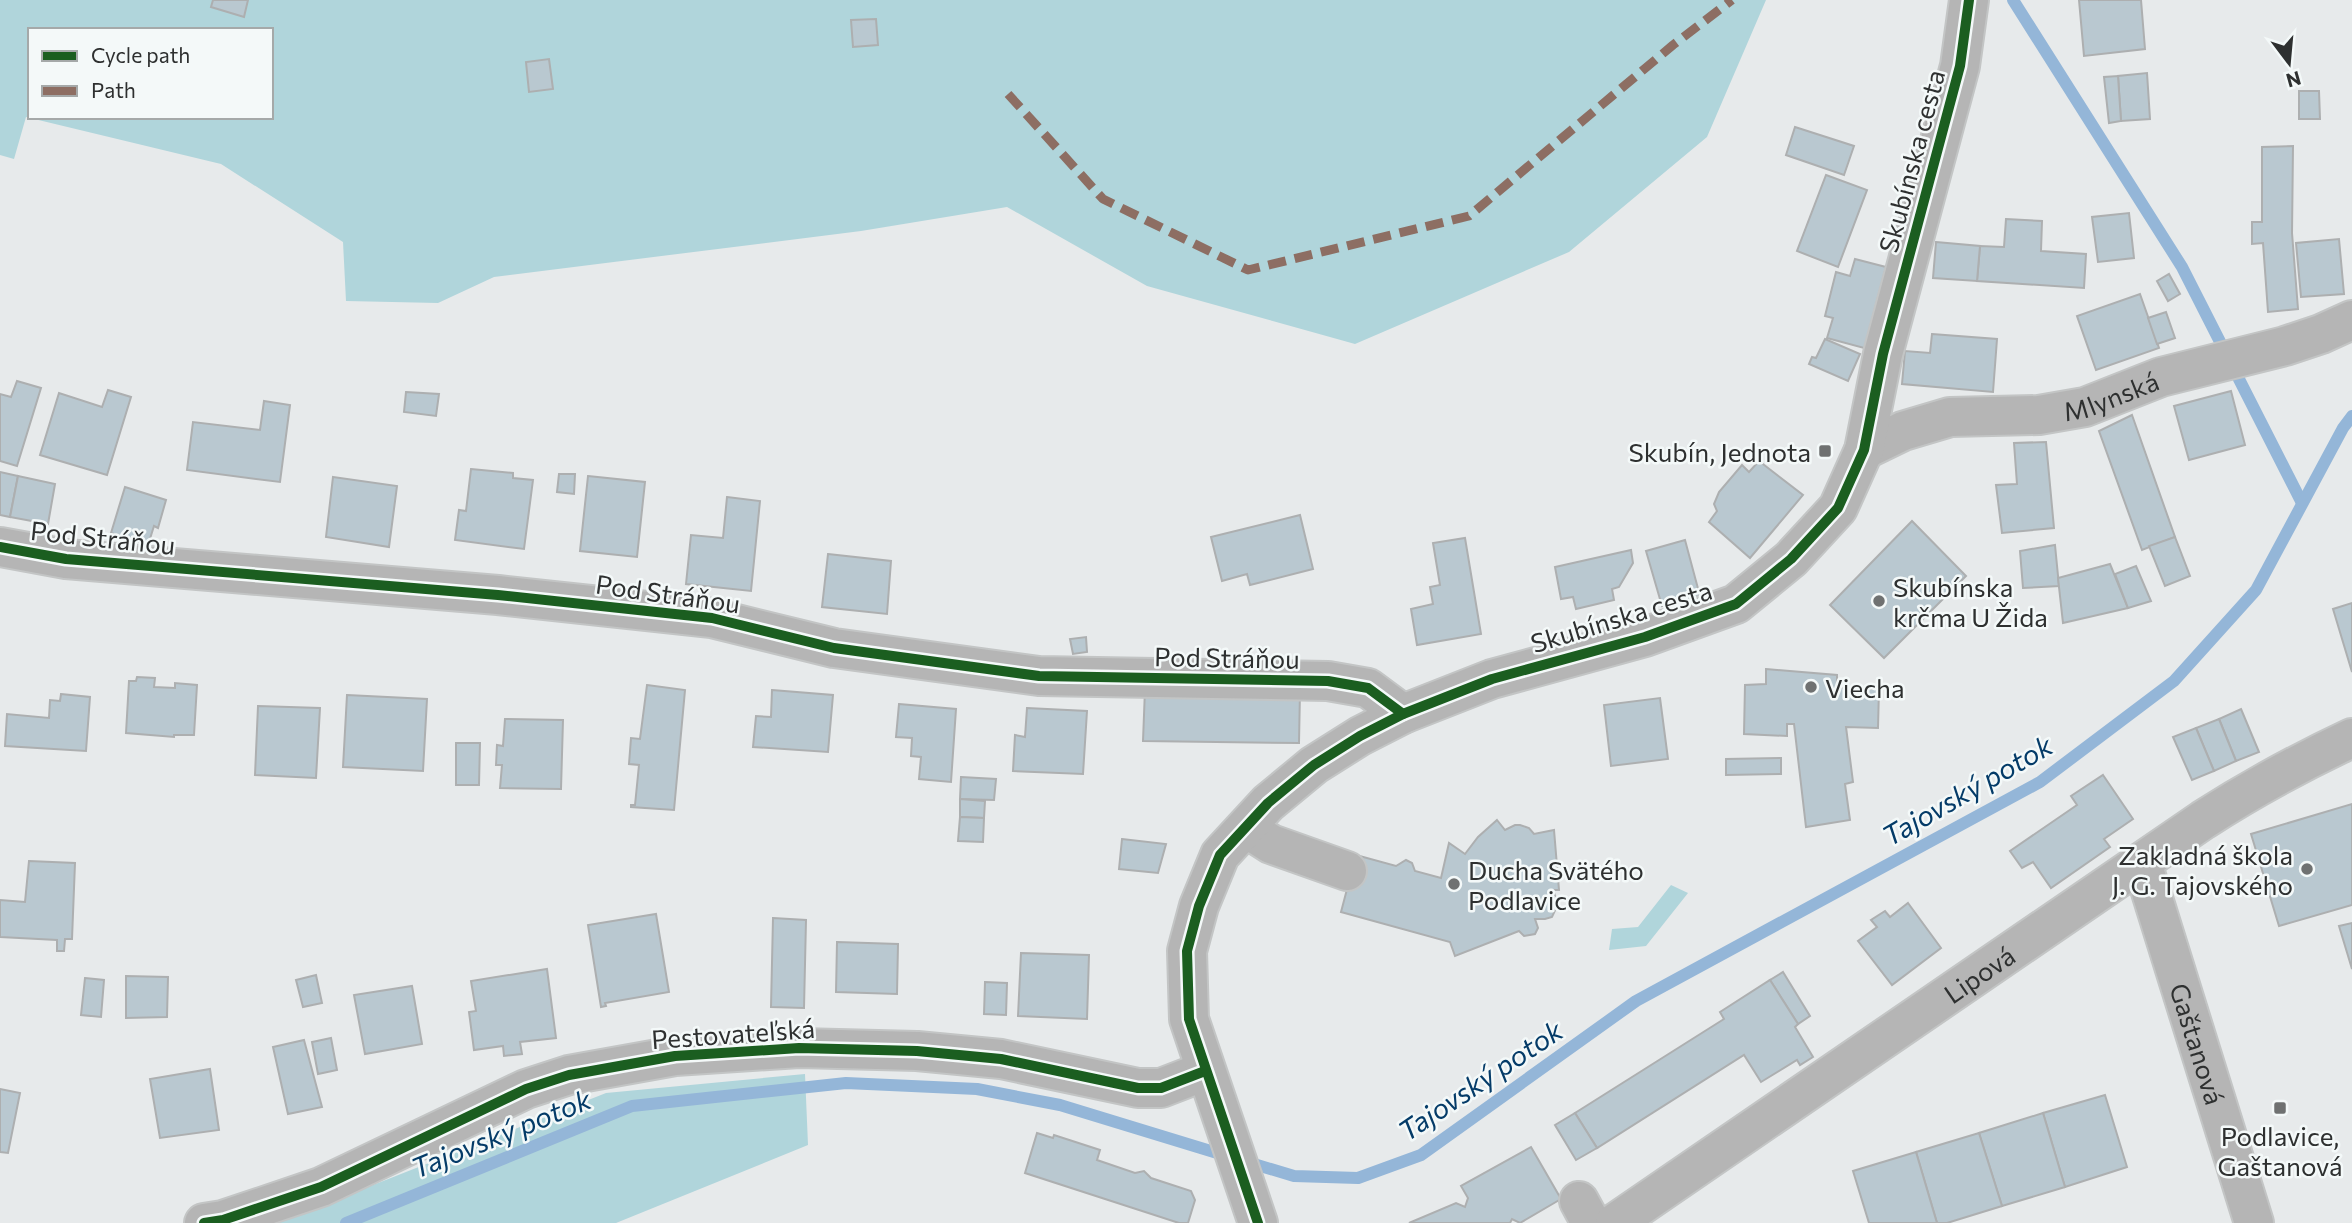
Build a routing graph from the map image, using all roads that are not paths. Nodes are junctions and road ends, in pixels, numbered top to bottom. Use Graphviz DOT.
graph roads {
  1 [pos="1969,0"];
  2 [pos="2352,320"];
  3 [pos="1864,450"];
  4 [pos="0,547"];
  5 [pos="1403,714"];
  6 [pos="2352,738"];
  7 [pos="1246,828"];
  8 [pos="2142,863"];
  9 [pos="1347,871"];
  10 [pos="1205,1071"];
  11 [pos="1257,1221"];
  12 [pos="204,1223"];
  13 [pos="1615,1223"];
  14 [pos="2255,1223"];
  1 -- 3 [label="street, Skubínska cesta"];
  2 -- 3 [label="street, Mlynská"];
  3 -- 5 [label="street, Skubínska cesta"];
  4 -- 5 [label="street, Pod Stráňou"];
  5 -- 7 [label="street, Skubínska cesta"];
  6 -- 8 [label="street, Lipová"];
  7 -- 9 [label="street"];
  7 -- 10 [label="street, Skubínska cesta"];
  8 -- 13 [label="street, Lipová"];
  8 -- 14 [label="street, Gaštanová"];
  10 -- 11 [label="street, Skubínska cesta"];
  10 -- 12 [label="street, Pestovateľská"];
}
